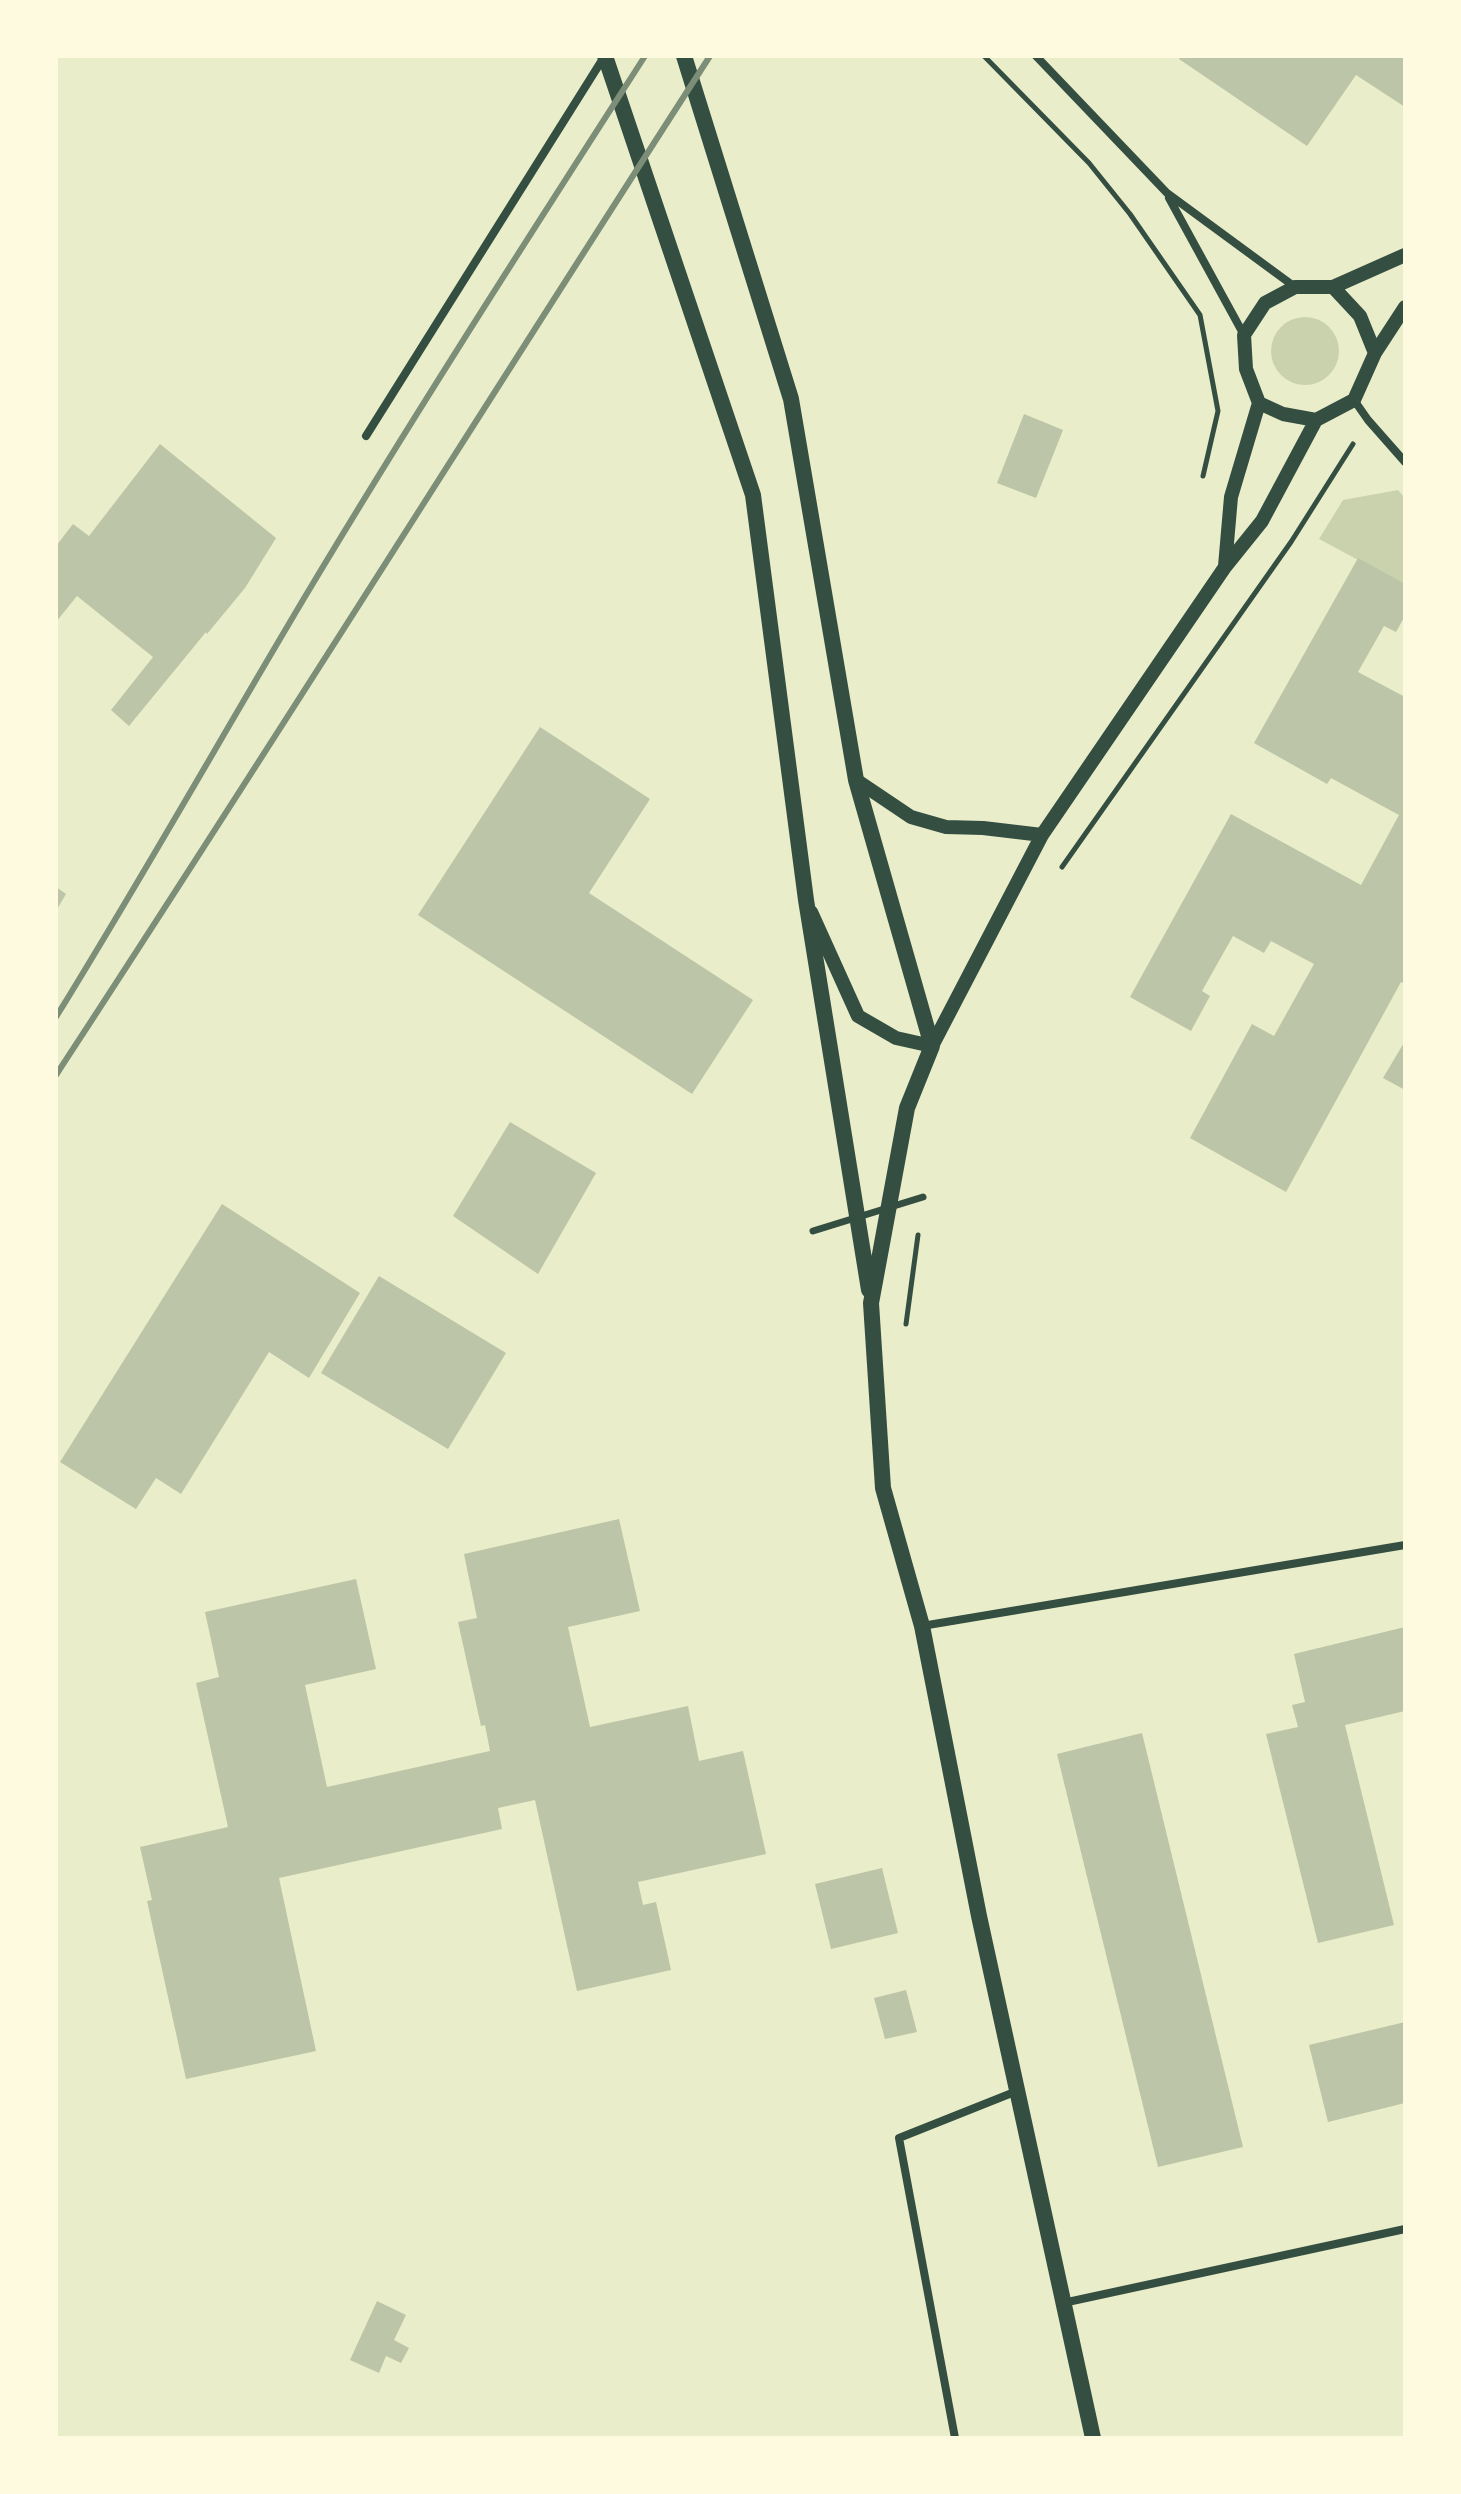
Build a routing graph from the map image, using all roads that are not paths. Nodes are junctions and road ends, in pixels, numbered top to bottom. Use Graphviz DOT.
graph roads {
  1 [pos="605,56"];
  2 [pos="684,56"];
  3 [pos="1036,56"];
  4 [pos="1167,193"];
  5 [pos="1405,255"];
  6 [pos="1295,287"];
  7 [pos="1333,287"];
  8 [pos="1405,307"];
  9 [pos="1244,335"];
  10 [pos="1375,353"];
  11 [pos="1354,400"];
  12 [pos="1259,403"];
  13 [pos="1316,420"];
  14 [pos="366,436"];
  15 [pos="1405,462"];
  16 [pos="1225,567"];
  17 [pos="856,780"];
  18 [pos="1042,835"];
  19 [pos="806,900"];
  20 [pos="932,1046"];
  21 [pos="923,1197"];
  22 [pos="889,1207"];
  23 [pos="857,1217"];
  24 [pos="813,1231"];
  25 [pos="871,1303"];
  26 [pos="1405,1545"];
  27 [pos="922,1626"];
  28 [pos="1017,2091"];
  29 [pos="1405,2229"];
  30 [pos="1063,2303"];
  31 [pos="955,2438"];
  32 [pos="1093,2438"];
  1 -- 14 [label="street"];
  1 -- 19 [label="main road"];
  2 -- 17 [label="main road"];
  3 -- 4 [label="street"];
  4 -- 6 [label="street"];
  4 -- 9 [label="street"];
  5 -- 7 [label="street"];
  6 -- 7 [label="street"];
  6 -- 9 [label="street"];
  7 -- 10 [label="street"];
  8 -- 10 [label="street"];
  9 -- 12 [label="street"];
  10 -- 11 [label="street"];
  11 -- 13 [label="street"];
  11 -- 15 [label="street"];
  12 -- 13 [label="street"];
  12 -- 16 [label="street"];
  13 -- 16 [label="street"];
  16 -- 18 [label="street"];
  17 -- 18 [label="street"];
  17 -- 20 [label="main road"];
  18 -- 20 [label="street"];
  19 -- 20 [label="street"];
  19 -- 23 [label="main road"];
  20 -- 22 [label="main road"];
  21 -- 22 [label="street"];
  22 -- 23 [label="street"];
  22 -- 25 [label="main road"];
  23 -- 24 [label="street"];
  23 -- 25 [label="main road"];
  25 -- 27 [label="main road"];
  26 -- 27 [label="street"];
  27 -- 28 [label="main road"];
  28 -- 30 [label="main road"];
  28 -- 31 [label="street"];
  29 -- 30 [label="street"];
  30 -- 32 [label="main road"];
}
